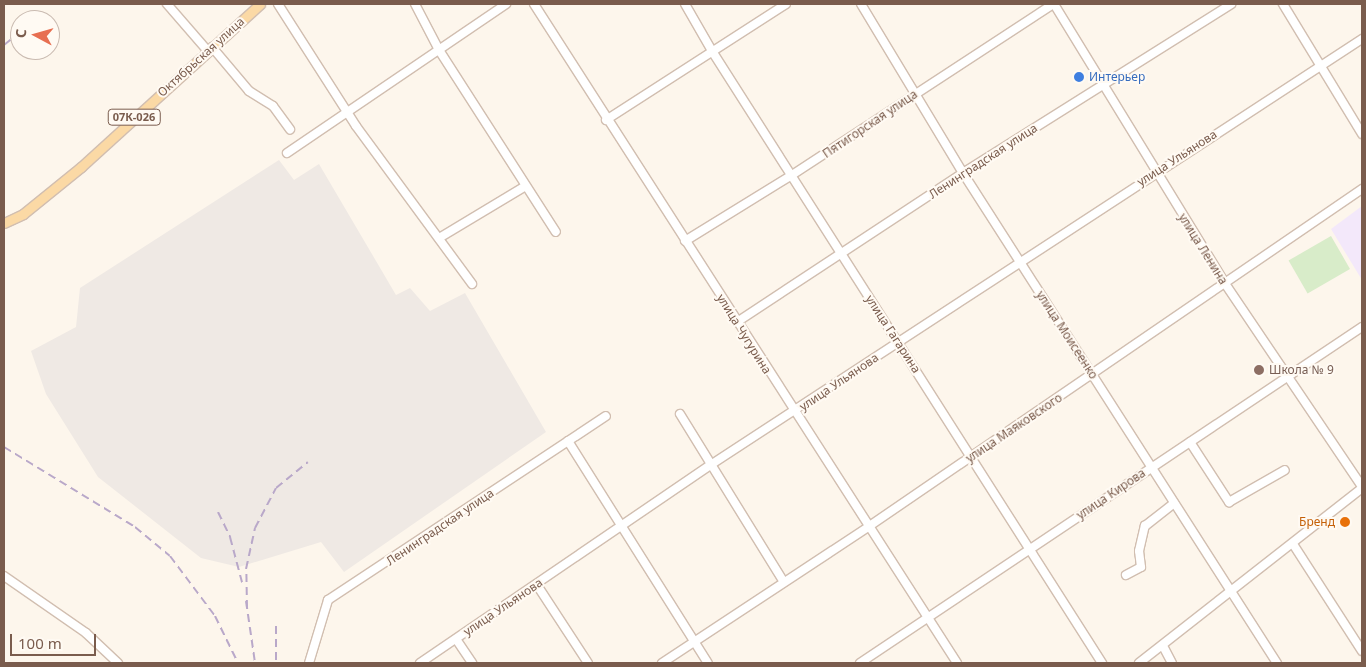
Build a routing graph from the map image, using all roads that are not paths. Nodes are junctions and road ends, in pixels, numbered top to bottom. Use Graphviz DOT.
graph roads {
  1 [pos="167,4"];
  2 [pos="260,4"];
  3 [pos="278,4"];
  4 [pos="415,4"];
  5 [pos="506,4"];
  6 [pos="534,4"];
  7 [pos="685,4"];
  8 [pos="786,4"];
  9 [pos="861,4"];
  10 [pos="1054,4"];
  11 [pos="1231,4"];
  12 [pos="1283,4"];
  13 [pos="1362,39"];
  14 [pos="209,48"];
  15 [pos="439,50"];
  16 [pos="712,51"];
  17 [pos="1321,66"];
  18 [pos="1102,84"];
  19 [pos="916,93"];
  20 [pos="349,112"];
  21 [pos="606,120"];
  22 [pos="290,128"];
  23 [pos="1362,134"];
  24 [pos="287,154"];
  25 [pos="1155,172"];
  26 [pos="963,173"];
  27 [pos="792,176"];
  28 [pos="524,187"];
  29 [pos="1362,189"];
  30 [pos="4,223"];
  31 [pos="556,232"];
  32 [pos="438,238"];
  33 [pos="685,241"];
  34 [pos="841,253"];
  35 [pos="1020,262"];
  36 [pos="472,284"];
  37 [pos="1226,285"];
  38 [pos="737,322"];
  39 [pos="1362,327"];
  40 [pos="898,342"];
  41 [pos="1092,375"];
  42 [pos="1287,376"];
  43 [pos="793,412"];
  44 [pos="680,414"];
  45 [pos="606,416"];
  46 [pos="568,442"];
  47 [pos="1190,442"];
  48 [pos="971,456"];
  49 [pos="712,464"];
  50 [pos="1151,467"];
  51 [pos="1285,470"];
  52 [pos="1362,488"];
  53 [pos="1174,503"];
  54 [pos="622,527"];
  55 [pos="868,527"];
  56 [pos="1293,544"];
  57 [pos="1029,548"];
  58 [pos="4,576"];
  59 [pos="1126,576"];
  60 [pos="783,581"];
  61 [pos="536,584"];
  62 [pos="1232,594"];
  63 [pos="927,617"];
  64 [pos="456,639"];
  65 [pos="694,642"];
  66 [pos="1163,646"];
  67 [pos="1362,651"];
  68 [pos="118,663"];
  69 [pos="309,663"];
  70 [pos="420,663"];
  71 [pos="472,663"];
  72 [pos="588,663"];
  73 [pos="662,663"];
  74 [pos="708,663"];
  75 [pos="860,663"];
  76 [pos="957,663"];
  77 [pos="1102,663"];
  78 [pos="1139,663"];
  79 [pos="1172,663"];
  80 [pos="1277,663"];
  1 -- 14 [label="street"];
  2 -- 14 [label="main road, Октябрьская улица / 07К-026"];
  3 -- 20 [label="street"];
  4 -- 15 [label="street"];
  5 -- 15 [label="street"];
  6 -- 21 [label="street, улица Чугурина"];
  7 -- 16 [label="street, улица Гагарина"];
  8 -- 16 [label="street"];
  9 -- 19 [label="street, улица Моисеенко"];
  10 -- 18 [label="street, улица Ленина"];
  10 -- 19 [label="street, Пятигорская улица"];
  11 -- 18 [label="street, Ленинградская улица"];
  12 -- 17 [label="street"];
  13 -- 17 [label="street, улица Ульянова"];
  14 -- 22 [label="street"];
  14 -- 30 [label="main road, Октябрьская улица / 07К-026"];
  15 -- 20 [label="street"];
  15 -- 28 [label="street"];
  16 -- 21 [label="street"];
  16 -- 27 [label="street, улица Гагарина"];
  17 -- 23 [label="street"];
  17 -- 25 [label="street, улица Ульянова"];
  18 -- 25 [label="street, улица Ленина"];
  18 -- 26 [label="street, Ленинградская улица"];
  19 -- 26 [label="street, улица Моисеенко"];
  19 -- 27 [label="street, Пятигорская улица"];
  20 -- 24 [label="street"];
  20 -- 32 [label="street"];
  21 -- 33 [label="street, улица Чугурина"];
  25 -- 35 [label="street, улица Ульянова"];
  25 -- 37 [label="street, улица Ленина"];
  26 -- 34 [label="street, Ленинградская улица"];
  26 -- 35 [label="street, улица Моисеенко"];
  27 -- 33 [label="street, Пятигорская улица"];
  27 -- 34 [label="street, улица Гагарина"];
  28 -- 31 [label="street"];
  28 -- 32 [label="street"];
  29 -- 37 [label="street, улица Маяковского"];
  32 -- 36 [label="street"];
  33 -- 38 [label="street, улица Чугурина"];
  34 -- 38 [label="street, Ленинградская улица"];
  34 -- 40 [label="street, улица Гагарина"];
  35 -- 40 [label="street, улица Ульянова"];
  35 -- 41 [label="street, улица Моисеенко"];
  37 -- 41 [label="street, улица Маяковского"];
  37 -- 42 [label="street, улица Ленина"];
  38 -- 43 [label="street, улица Чугурина"];
  39 -- 42 [label="street, улица Кирова"];
  40 -- 43 [label="street, улица Ульянова"];
  40 -- 48 [label="street, улица Гагарина"];
  41 -- 48 [label="street, улица Маяковского"];
  41 -- 50 [label="street, улица Моисеенко"];
  42 -- 47 [label="street, улица Кирова"];
  42 -- 52 [label="street, улица Ленина"];
  43 -- 49 [label="street, улица Ульянова"];
  43 -- 55 [label="street, улица Чугурина"];
  44 -- 49 [label="street"];
  45 -- 46 [label="street, Ленинградская улица"];
  46 -- 54 [label="street"];
  46 -- 69 [label="street, Ленинградская улица"];
  47 -- 50 [label="street, улица Кирова"];
  47 -- 51 [label="street"];
  48 -- 55 [label="street, улица Маяковского"];
  48 -- 57 [label="street, улица Гагарина"];
  49 -- 54 [label="street, улица Ульянова"];
  49 -- 60 [label="street"];
  50 -- 53 [label="street, улица Моисеенко"];
  50 -- 57 [label="street, улица Кирова"];
  52 -- 56 [label="street"];
  53 -- 59 [label="street"];
  53 -- 62 [label="street, улица Моисеенко"];
  54 -- 61 [label="street, улица Ульянова"];
  54 -- 65 [label="street"];
  55 -- 60 [label="street, улица Маяковского"];
  55 -- 63 [label="street, улица Чугурина"];
  56 -- 62 [label="street"];
  56 -- 67 [label="street"];
  57 -- 63 [label="street, улица Кирова"];
  57 -- 77 [label="street, улица Гагарина"];
  58 -- 68 [label="street"];
  60 -- 65 [label="street, улица Маяковского"];
  61 -- 64 [label="street, улица Ульянова"];
  61 -- 72 [label="street"];
  62 -- 66 [label="street"];
  62 -- 80 [label="street, улица Моисеенко"];
  63 -- 75 [label="street, улица Кирова"];
  63 -- 76 [label="street, улица Чугурина"];
  64 -- 70 [label="street, улица Ульянова"];
  64 -- 71 [label="street"];
  65 -- 73 [label="street, улица Маяковского"];
  65 -- 74 [label="street"];
  66 -- 78 [label="street"];
  66 -- 79 [label="street"];
}
